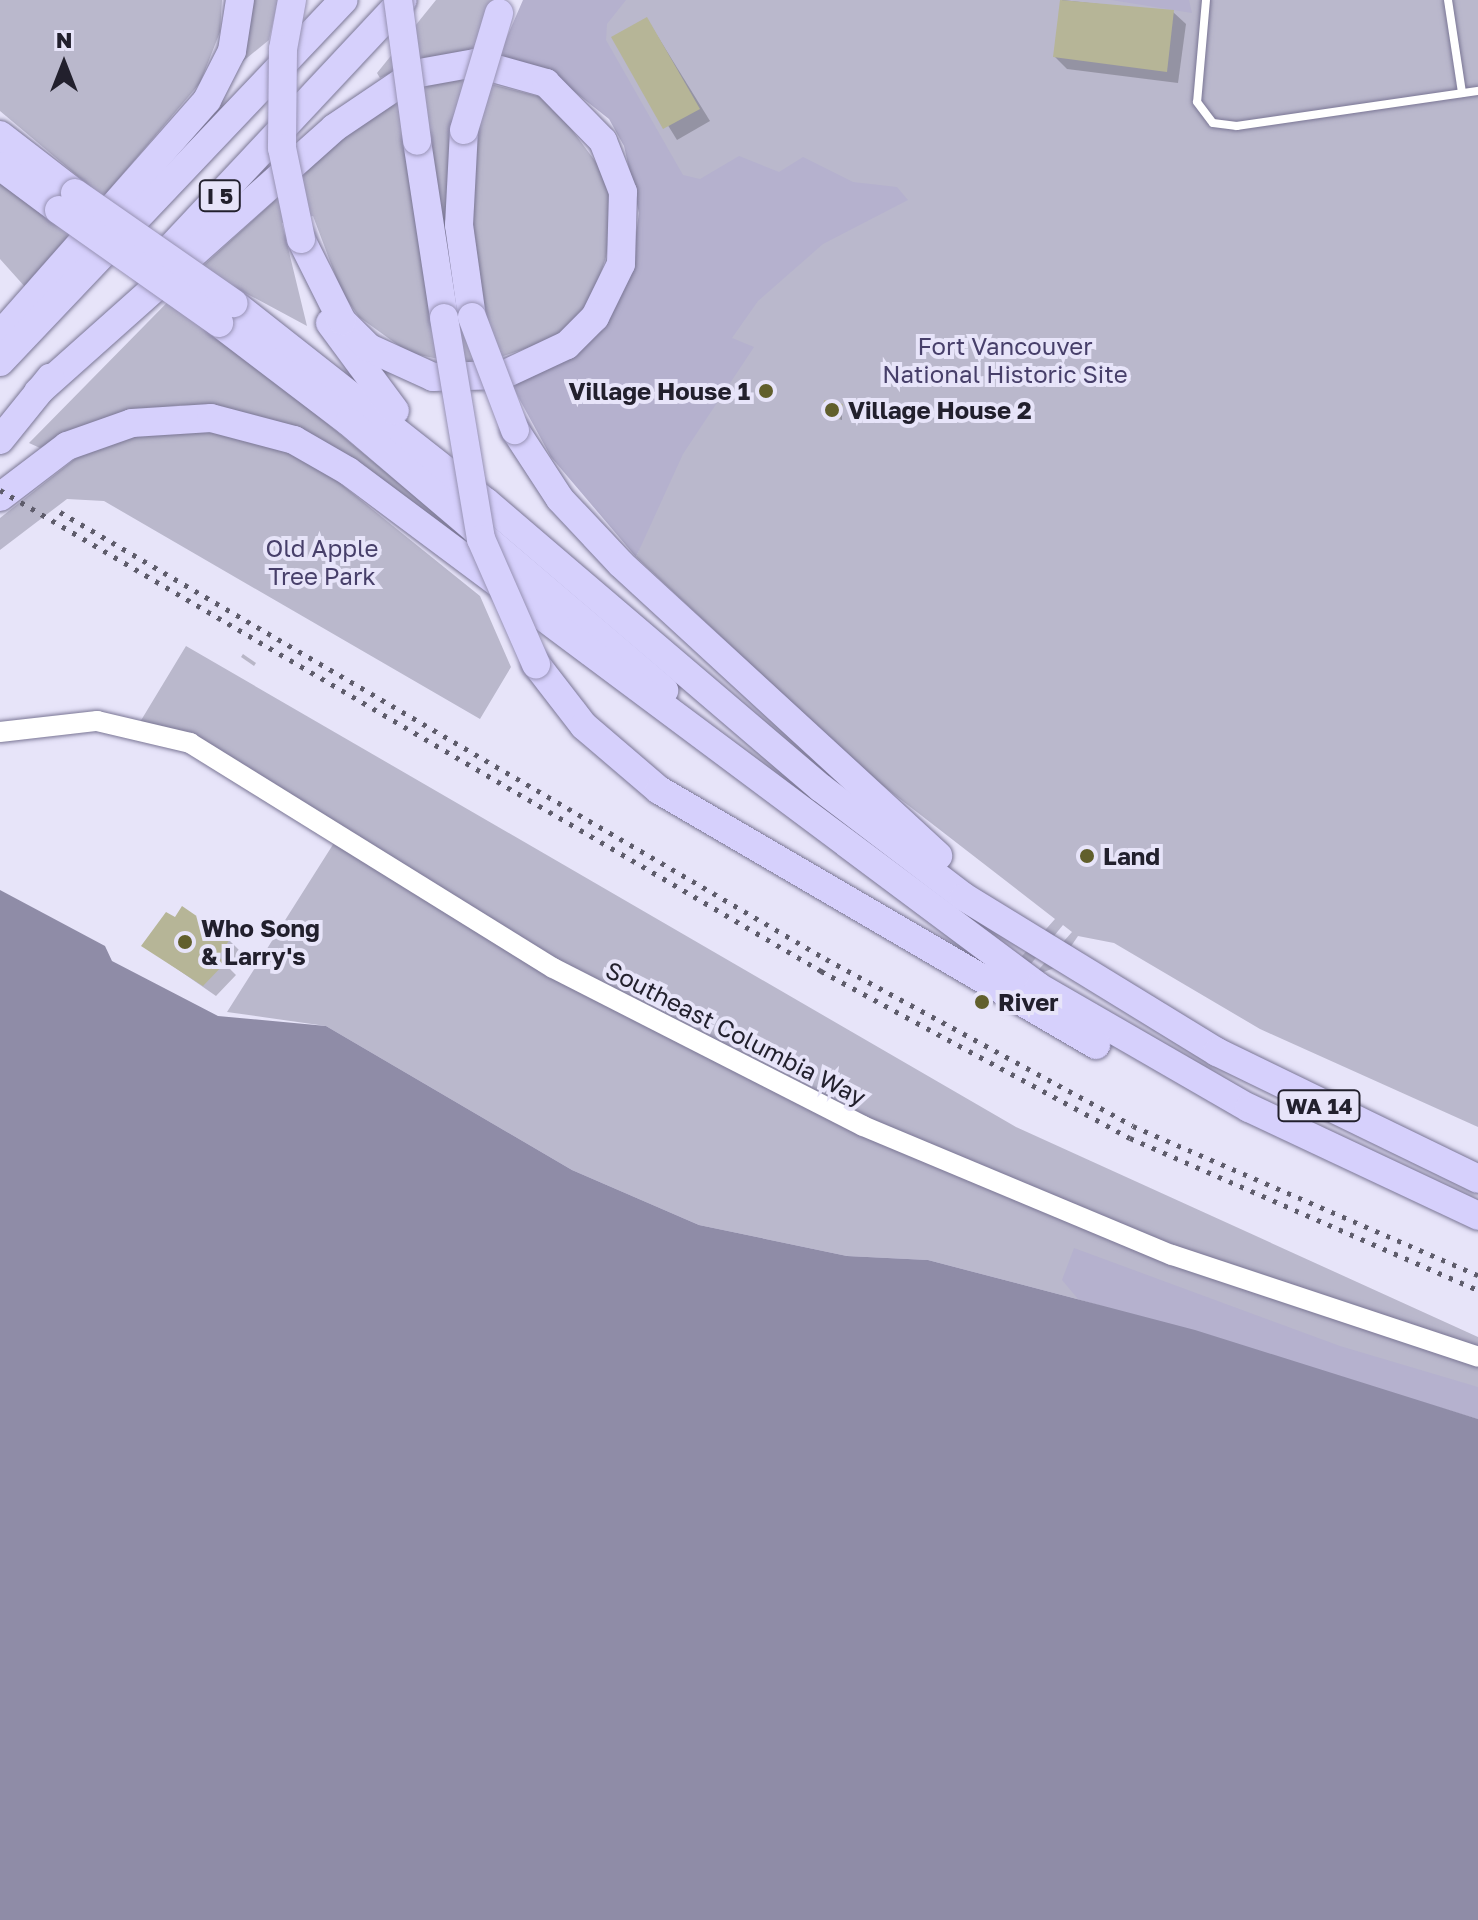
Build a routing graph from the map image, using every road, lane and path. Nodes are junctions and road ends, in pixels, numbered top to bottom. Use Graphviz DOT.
graph roads {
  1 [pos="240,0"];
  2 [pos="292,0"];
  3 [pos="343,0"];
  4 [pos="400,0"];
  5 [pos="1206,0"];
  6 [pos="1448,0"];
  7 [pos="502,6"];
  8 [pos="1478,91"];
  9 [pos="1462,93"];
  10 [pos="0,135"];
  11 [pos="0,166"];
  12 [pos="67,202"];
  13 [pos="301,239"];
  14 [pos="226,313"];
  15 [pos="0,335"];
  16 [pos="0,362"];
  17 [pos="38,392"];
  18 [pos="0,440"];
  19 [pos="0,497"];
  20 [pos="486,502"];
  21 [pos="0,732"];
  22 [pos="841,842"];
  23 [pos="1052,952"];
  24 [pos="1358,1162"];
  25 [pos="1478,1179"];
  26 [pos="1478,1216"];
  27 [pos="1478,1357"];
  1 -- 15 [label="highway"];
  2 -- 13 [label="highway, bridge"];
  3 -- 16 [label="highway, I 5"];
  4 -- 17 [label="highway, I 5"];
  4 -- 24 [label="highway, bridge"];
  5 -- 9 [label="lane"];
  6 -- 9 [label="lane"];
  7 -- 23 [label="highway, bridge"];
  8 -- 9 [label="lane"];
  10 -- 12 [label="highway"];
  11 -- 12 [label="highway"];
  12 -- 14 [label="highway, bridge"];
  13 -- 17 [label="highway"];
  13 -- 20 [label="highway"];
  14 -- 20 [label="highway"];
  14 -- 22 [label="highway"];
  17 -- 18 [label="highway, I 5"];
  19 -- 22 [label="highway"];
  20 -- 23 [label="highway"];
  21 -- 27 [label="street, Southeast Columbia Way"];
  22 -- 24 [label="highway"];
  23 -- 25 [label="highway, WA 14"];
  24 -- 26 [label="highway"];
}
